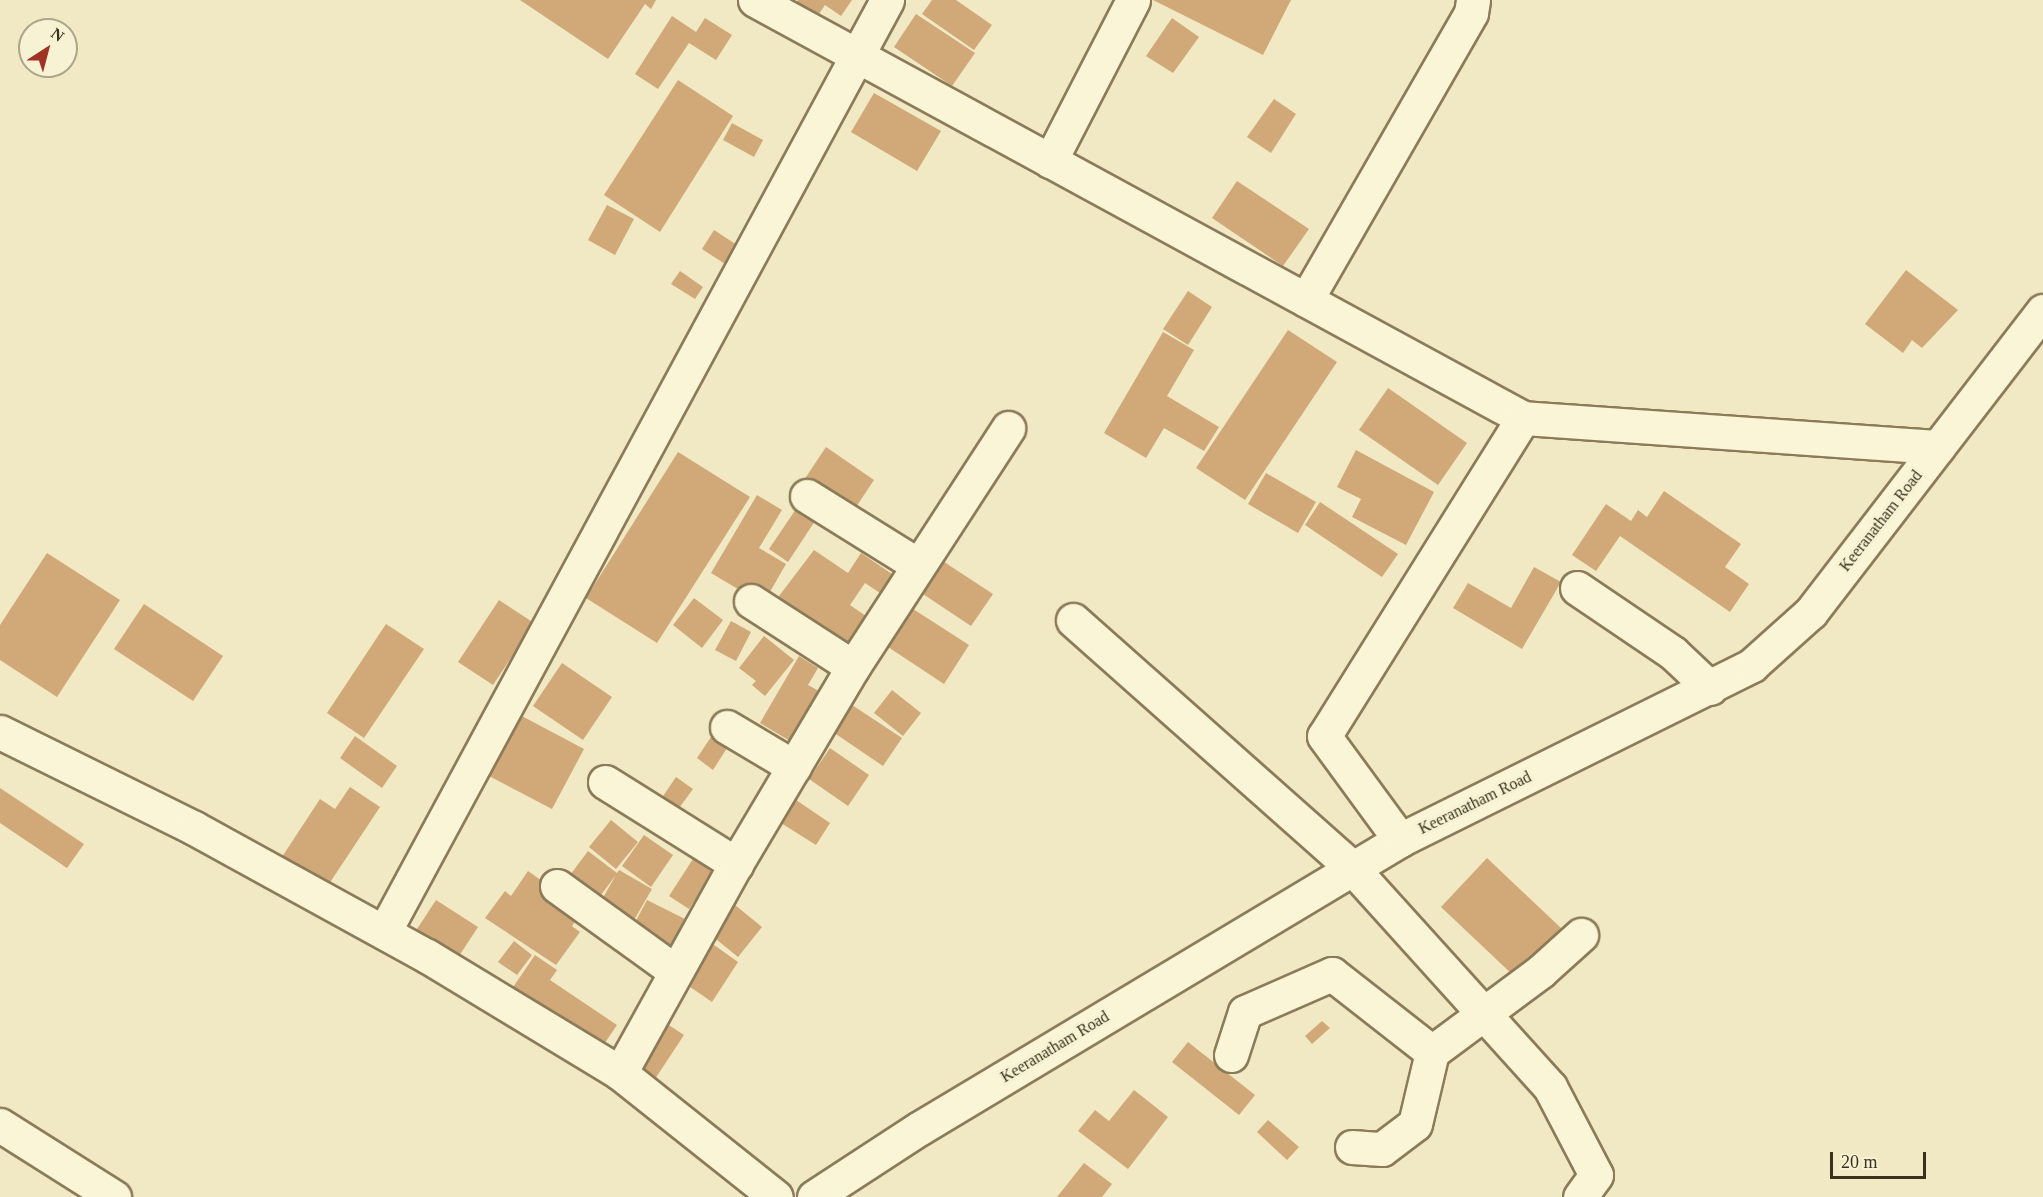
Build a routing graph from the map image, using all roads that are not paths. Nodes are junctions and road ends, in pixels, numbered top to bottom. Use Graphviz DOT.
graph roads {
  1 [pos="755,0"];
  2 [pos="887,0"];
  3 [pos="1133,0"];
  4 [pos="1473,0"];
  5 [pos="857,55"];
  6 [pos="1050,160"];
  7 [pos="1306,300"];
  8 [pos="2043,310"];
  9 [pos="1523,418"];
  10 [pos="1008,428"];
  11 [pos="1938,447"];
  12 [pos="807,496"];
  13 [pos="918,565"];
  14 [pos="1577,588"];
  15 [pos="751,601"];
  16 [pos="1073,620"];
  17 [pos="854,667"];
  18 [pos="1710,688"];
  19 [pos="727,727"];
  20 [pos="0,732"];
  21 [pos="794,767"];
  22 [pos="604,782"];
  23 [pos="1400,840"];
  24 [pos="736,864"];
  25 [pos="1353,869"];
  26 [pos="557,886"];
  27 [pos="384,932"];
  28 [pos="1581,934"];
  29 [pos="675,971"];
  30 [pos="1484,1014"];
  31 [pos="1432,1052"];
  32 [pos="1231,1055"];
  33 [pos="620,1073"];
  34 [pos="0,1125"];
  35 [pos="1352,1147"];
  36 [pos="114,1197"];
  37 [pos="776,1197"];
  38 [pos="814,1197"];
  39 [pos="1580,1197"];
  1 -- 5 [label="street"];
  2 -- 5 [label="street"];
  3 -- 6 [label="street"];
  4 -- 7 [label="street"];
  5 -- 6 [label="street"];
  5 -- 27 [label="street"];
  6 -- 7 [label="street"];
  7 -- 9 [label="street"];
  8 -- 11 [label="street, Keeranatham Road"];
  9 -- 11 [label="street"];
  9 -- 23 [label="street"];
  10 -- 13 [label="street"];
  11 -- 18 [label="street, Keeranatham Road"];
  12 -- 13 [label="street"];
  13 -- 17 [label="street"];
  14 -- 18 [label="street"];
  15 -- 17 [label="street"];
  16 -- 25 [label="street"];
  17 -- 21 [label="street"];
  18 -- 23 [label="street, Keeranatham Road"];
  19 -- 21 [label="street"];
  20 -- 27 [label="street"];
  21 -- 24 [label="street"];
  22 -- 24 [label="street"];
  23 -- 25 [label="street, Keeranatham Road"];
  24 -- 29 [label="street"];
  25 -- 30 [label="street"];
  25 -- 38 [label="street, Keeranatham Road"];
  26 -- 29 [label="street"];
  27 -- 33 [label="street"];
  28 -- 30 [label="street"];
  29 -- 33 [label="street"];
  30 -- 31 [label="street"];
  30 -- 39 [label="street"];
  31 -- 32 [label="street"];
  31 -- 35 [label="street"];
  33 -- 37 [label="street"];
  34 -- 36 [label="street"];
}
